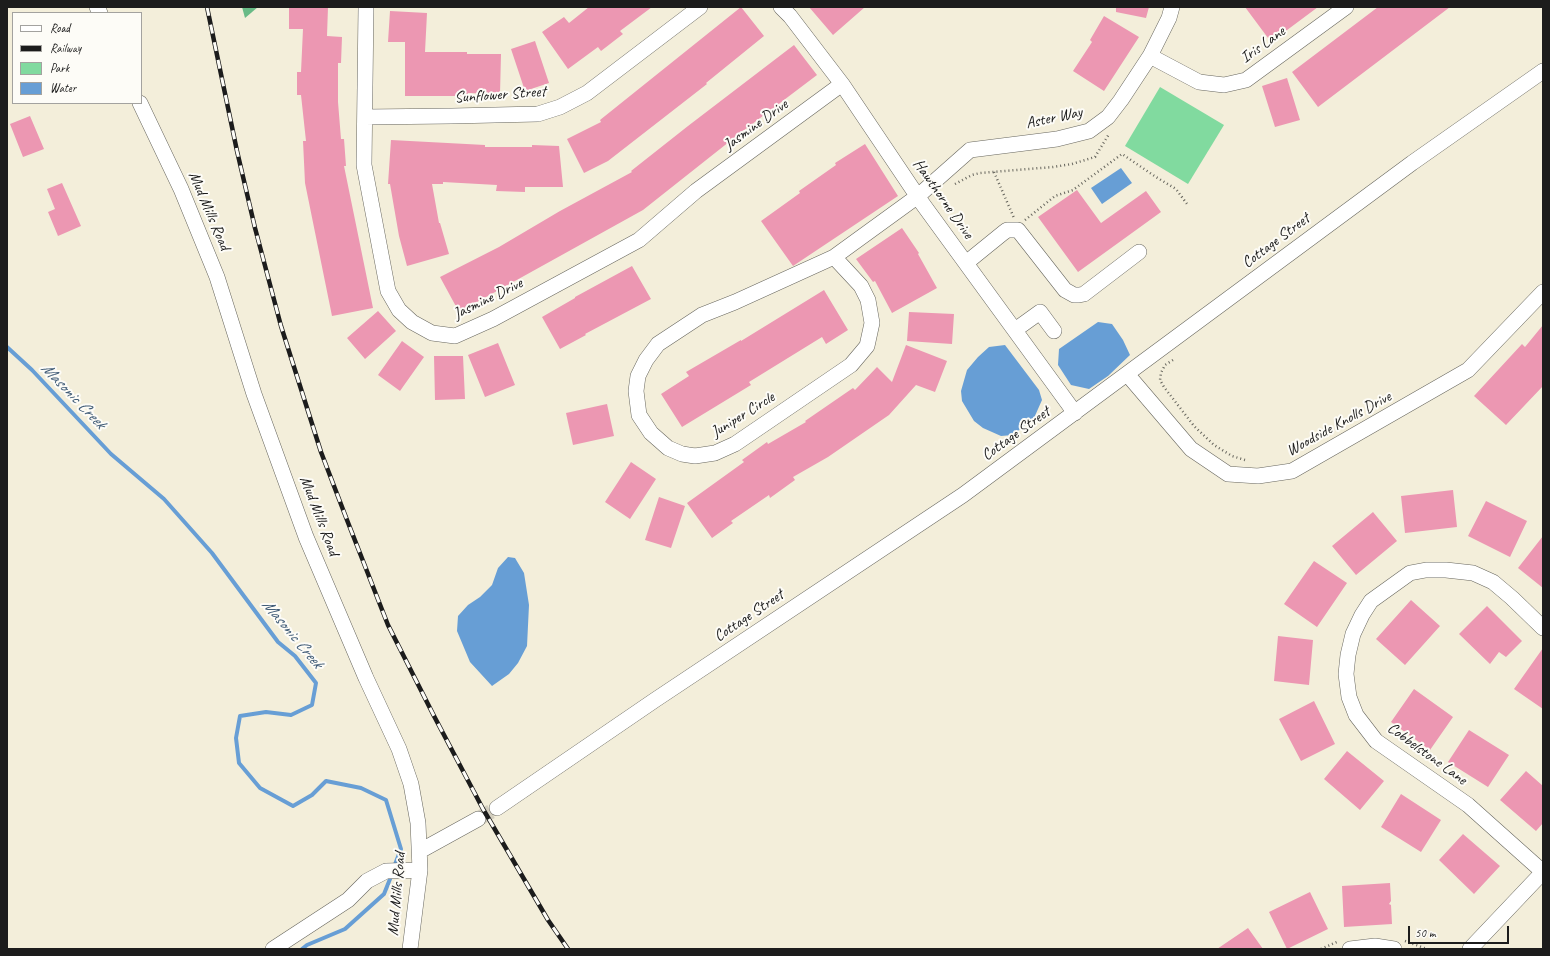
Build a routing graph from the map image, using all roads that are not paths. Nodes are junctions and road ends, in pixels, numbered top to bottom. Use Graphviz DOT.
graph roads {
  1 [pos="366,7"];
  2 [pos="700,7"];
  3 [pos="781,7"];
  4 [pos="1172,7"];
  5 [pos="1346,7"];
  6 [pos="1150,56"];
  7 [pos="1543,71"];
  8 [pos="842,84"];
  9 [pos="140,104"];
  10 [pos="365,116"];
  11 [pos="918,196"];
  12 [pos="1139,252"];
  13 [pos="834,257"];
  14 [pos="966,263"];
  15 [pos="1543,292"];
  16 [pos="1015,330"];
  17 [pos="1054,331"];
  18 [pos="1127,374"];
  19 [pos="1075,413"];
  20 [pos="1543,628"];
  21 [pos="497,808"];
  22 [pos="478,819"];
  23 [pos="420,851"];
  24 [pos="420,870"];
  25 [pos="1543,872"];
  26 [pos="274,949"];
  27 [pos="410,949"];
  28 [pos="1350,949"];
  29 [pos="1394,949"];
  30 [pos="1470,949"];
  1 -- 10 [label="street, Jasmine Drive"];
  2 -- 10 [label="street, Sunflower Street"];
  3 -- 8 [label="street, Hawthorne Drive"];
  4 -- 6 [label="street, Aster Way"];
  5 -- 6 [label="street, Iris Lane"];
  6 -- 11 [label="street, Aster Way"];
  7 -- 18 [label="street, Cottage Street"];
  8 -- 10 [label="street, Jasmine Drive"];
  8 -- 11 [label="street, Hawthorne Drive"];
  9 -- 23 [label="street, Mud Mills Road"];
  11 -- 13 [label="street, Juniper Circle"];
  11 -- 14 [label="street, Hawthorne Drive"];
  12 -- 14 [label="street"];
  13 -- 13 [label="street, Juniper Circle"];
  14 -- 16 [label="street, Hawthorne Drive"];
  15 -- 18 [label="street, Woodside Knolls Drive"];
  16 -- 17 [label="street"];
  16 -- 19 [label="street, Hawthorne Drive"];
  18 -- 19 [label="street, Cottage Street"];
  19 -- 21 [label="street, Cottage Street"];
  20 -- 25 [label="street, Cobbelstone Lane"];
  22 -- 23 [label="street"];
  23 -- 24 [label="street, Mud Mills Road"];
  24 -- 26 [label="street"];
  24 -- 27 [label="street, Mud Mills Road"];
  25 -- 30 [label="street"];
  28 -- 29 [label="street"];
}
